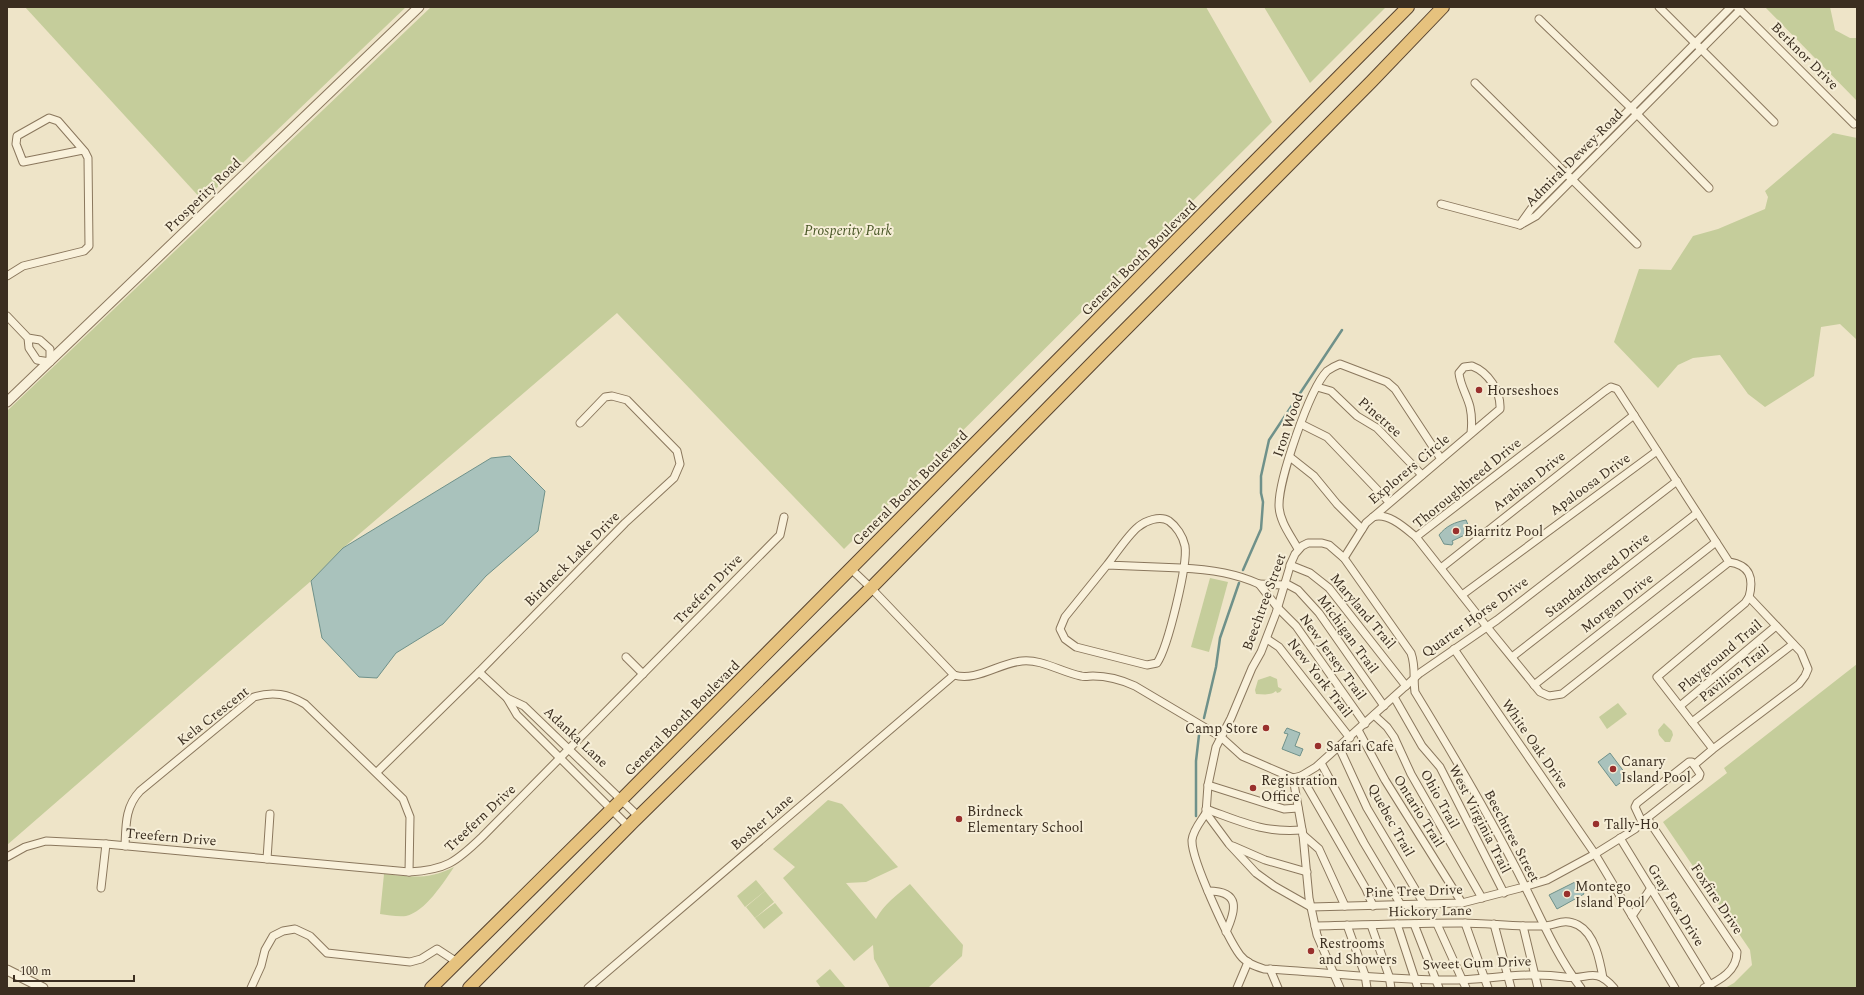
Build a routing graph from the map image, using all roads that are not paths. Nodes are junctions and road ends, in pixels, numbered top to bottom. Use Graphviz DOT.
graph roads {
  1 [pos="419,7"];
  2 [pos="1408,7"];
  3 [pos="1443,7"];
  4 [pos="1659,7"];
  5 [pos="1731,7"];
  6 [pos="1739,8"];
  7 [pos="1539,19"];
  8 [pos="1695,44"];
  9 [pos="1701,49"];
  10 [pos="1475,83"];
  11 [pos="1631,108"];
  12 [pos="1637,114"];
  13 [pos="1774,122"];
  14 [pos="1854,124"];
  15 [pos="83,150"];
  16 [pos="1566,173"];
  17 [pos="1572,179"];
  18 [pos="1709,188"];
  19 [pos="1441,204"];
  20 [pos="1520,225"];
  21 [pos="1637,244"];
  22 [pos="7,276"];
  23 [pos="7,316"];
  24 [pos="28,338"];
  25 [pos="50,362"];
  26 [pos="1317,387"];
  27 [pos="7,402"];
  28 [pos="1634,415"];
  29 [pos="580,423"];
  30 [pos="1301,424"];
  31 [pos="1471,433"];
  32 [pos="1657,451"];
  33 [pos="1290,457"];
  34 [pos="1441,459"];
  35 [pos="1422,475"];
  36 [pos="1677,481"];
  37 [pos="1389,502"];
  38 [pos="1697,513"];
  39 [pos="784,517"];
  40 [pos="1373,517"];
  41 [pos="1362,529"];
  42 [pos="1416,536"];
  43 [pos="1716,542"];
  44 [pos="1298,549"];
  45 [pos="1344,558"];
  46 [pos="1729,562"];
  47 [pos="1107,565"];
  48 [pos="1290,565"];
  49 [pos="1185,568"];
  50 [pos="1441,568"];
  51 [pos="851,569"];
  52 [pos="1259,584"];
  53 [pos="1285,584"];
  54 [pos="871,588"];
  55 [pos="1462,595"];
  56 [pos="1749,597"];
  57 [pos="1278,608"];
  58 [pos="1776,626"];
  59 [pos="1487,627"];
  60 [pos="1267,639"];
  61 [pos="1792,644"];
  62 [pos="1454,650"];
  63 [pos="626,657"];
  64 [pos="1512,657"];
  65 [pos="479,672"];
  66 [pos="643,674"];
  67 [pos="954,675"];
  68 [pos="1413,679"];
  69 [pos="1534,685"];
  70 [pos="1406,686"];
  71 [pos="507,698"];
  72 [pos="1394,698"];
  73 [pos="1384,706"];
  74 [pos="1680,706"];
  75 [pos="1374,715"];
  76 [pos="1692,722"];
  77 [pos="1365,724"];
  78 [pos="1358,730"];
  79 [pos="1221,737"];
  80 [pos="1350,738"];
  81 [pos="1339,747"];
  82 [pos="569,749"];
  83 [pos="1713,749"];
  84 [pos="561,758"];
  85 [pos="1321,763"];
  86 [pos="1694,766"];
  87 [pos="377,772"];
  88 [pos="1301,776"];
  89 [pos="1293,778"];
  90 [pos="1208,785"];
  91 [pos="622,799"];
  92 [pos="1298,808"];
  93 [pos="612,810"];
  94 [pos="1206,811"];
  95 [pos="270,814"];
  96 [pos="639,817"];
  97 [pos="1644,820"];
  98 [pos="629,826"];
  99 [pos="1303,832"];
  100 [pos="1620,838"];
  101 [pos="106,844"];
  102 [pos="1229,844"];
  103 [pos="125,846"];
  104 [pos="1595,854"];
  105 [pos="7,857"];
  106 [pos="267,859"];
  107 [pos="410,872"];
  108 [pos="1307,872"];
  109 [pos="1525,887"];
  110 [pos="101,888"];
  111 [pos="1651,888"];
  112 [pos="1208,890"];
  113 [pos="1504,893"];
  114 [pos="1482,898"];
  115 [pos="1424,904"];
  116 [pos="1462,904"];
  117 [pos="1401,905"];
  118 [pos="1345,906"];
  119 [pos="1372,906"];
  120 [pos="1311,907"];
  121 [pos="1632,916"];
  122 [pos="1465,923"];
  123 [pos="1397,924"];
  124 [pos="1414,924"];
  125 [pos="1437,924"];
  126 [pos="1494,924"];
  127 [pos="1347,925"];
  128 [pos="1371,925"];
  129 [pos="1315,926"];
  130 [pos="1523,926"];
  131 [pos="1545,926"];
  132 [pos="1226,932"];
  133 [pos="458,962"];
  134 [pos="1248,962"];
  135 [pos="1270,969"];
  136 [pos="7,970"];
  137 [pos="1333,973"];
  138 [pos="1535,974"];
  139 [pos="1365,975"];
  140 [pos="1389,976"];
  141 [pos="1508,976"];
  142 [pos="1484,977"];
  143 [pos="1415,978"];
  144 [pos="1603,978"];
  145 [pos="1436,979"];
  146 [pos="1462,979"];
  147 [pos="1574,979"];
  148 [pos="1707,986"];
  149 [pos="43,988"];
  150 [pos="251,988"];
  151 [pos="431,988"];
  152 [pos="469,988"];
  153 [pos="588,988"];
  154 [pos="1237,988"];
  155 [pos="1278,988"];
  156 [pos="1340,988"];
  157 [pos="1367,988"];
  158 [pos="1391,988"];
  159 [pos="1418,988"];
  160 [pos="1439,988"];
  161 [pos="1466,988"];
  162 [pos="1488,988"];
  163 [pos="1511,988"];
  164 [pos="1538,988"];
  165 [pos="1581,988"];
  166 [pos="1614,988"];
  167 [pos="1674,988"];
  1 -- 25 [label="street, Prosperity Road"];
  2 -- 51 [label="highway, General Booth Boulevard"];
  3 -- 54 [label="highway"];
  4 -- 8 [label="street"];
  5 -- 8 [label="street, Admiral Dewey Road"];
  6 -- 9 [label="street, Admiral Dewey Road"];
  6 -- 14 [label="street, Berknor Drive"];
  7 -- 11 [label="street"];
  8 -- 9 [label="street"];
  8 -- 11 [label="street, Admiral Dewey Road"];
  9 -- 12 [label="street, Admiral Dewey Road"];
  9 -- 13 [label="street"];
  10 -- 16 [label="street"];
  11 -- 12 [label="street"];
  11 -- 16 [label="street, Admiral Dewey Road"];
  12 -- 17 [label="street, Admiral Dewey Road"];
  12 -- 18 [label="street"];
  15 -- 15 [label="street"];
  15 -- 22 [label="street"];
  16 -- 17 [label="street"];
  16 -- 20 [label="street, Admiral Dewey Road"];
  17 -- 20 [label="street, Admiral Dewey Road"];
  17 -- 21 [label="street"];
  19 -- 20 [label="street"];
  23 -- 24 [label="street"];
  24 -- 25 [label="street"];
  24 -- 25 [label="street"];
  25 -- 27 [label="street, Prosperity Road"];
  26 -- 30 [label="street, Iron Wood"];
  26 -- 34 [label="street, Iron Wood"];
  26 -- 35 [label="street, Pinetree"];
  28 -- 32 [label="street, Thoroughbreed Drive"];
  28 -- 42 [label="street, Thoroughbreed Drive"];
  28 -- 50 [label="street, Arabian Drive"];
  29 -- 65 [label="street, Birdneck Lake Drive"];
  30 -- 33 [label="street, Iron Wood"];
  30 -- 37 [label="street"];
  31 -- 31 [label="street, Explorers Circle"];
  31 -- 34 [label="street, Explorers Circle"];
  32 -- 36 [label="street, Thoroughbreed Drive"];
  32 -- 55 [label="street, Apaloosa Drive"];
  33 -- 41 [label="street"];
  33 -- 44 [label="street, Iron Wood"];
  34 -- 35 [label="street, Explorers Circle"];
  35 -- 37 [label="street, Explorers Circle"];
  36 -- 38 [label="street, Thoroughbreed Drive"];
  36 -- 59 [label="street, Quarter Horse Drive"];
  37 -- 40 [label="street, Explorers Circle"];
  38 -- 43 [label="street, Thoroughbreed Drive"];
  38 -- 64 [label="street, Standardbreed Drive"];
  39 -- 66 [label="street, Treefern Drive"];
  40 -- 41 [label="street, Explorers Circle"];
  40 -- 42 [label="street"];
  41 -- 45 [label="street, Explorers Circle"];
  42 -- 50 [label="street, Thoroughbreed Drive"];
  43 -- 46 [label="street, Thoroughbreed Drive"];
  43 -- 69 [label="street, Morgan Drive"];
  44 -- 45 [label="street, Beechtree Street"];
  44 -- 48 [label="street, Beechtree Street"];
  45 -- 68 [label="street, Beechtree Street"];
  46 -- 56 [label="street"];
  46 -- 69 [label="street, Thoroughbreed Drive"];
  47 -- 49 [label="street"];
  47 -- 49 [label="street"];
  47 -- 49 [label="street"];
  48 -- 53 [label="street, Beechtree Street"];
  48 -- 70 [label="street, Maryland Trail"];
  49 -- 52 [label="street"];
  50 -- 55 [label="street, Thoroughbreed Drive"];
  51 -- 54 [label="street"];
  51 -- 91 [label="highway, General Booth Boulevard"];
  52 -- 53 [label="street"];
  52 -- 57 [label="street, New Jersey Trail"];
  53 -- 57 [label="street, Beechtree Street"];
  53 -- 73 [label="street, Michigan Trail"];
  54 -- 67 [label="street"];
  54 -- 96 [label="highway"];
  55 -- 59 [label="street, Thoroughbreed Drive"];
  56 -- 58 [label="street"];
  56 -- 74 [label="street"];
  57 -- 60 [label="street, Beechtree Street"];
  57 -- 77 [label="street, New Jersey Trail"];
  58 -- 61 [label="street"];
  58 -- 74 [label="street, Playground Trail"];
  59 -- 62 [label="street, Quarter Horse Drive"];
  59 -- 64 [label="street, Thoroughbreed Drive"];
  60 -- 79 [label="street, Beechtree Street"];
  60 -- 80 [label="street, New York Trail"];
  61 -- 76 [label="street, Pavilion Trail"];
  61 -- 83 [label="street"];
  62 -- 68 [label="street, Quarter Horse Drive"];
  62 -- 104 [label="street, White Oak Drive"];
  63 -- 66 [label="street"];
  64 -- 69 [label="street, Thoroughbreed Drive"];
  65 -- 71 [label="street, Adanka Lane"];
  65 -- 87 [label="street, Birdneck Lake Drive"];
  66 -- 82 [label="street, Treefern Drive"];
  67 -- 79 [label="street"];
  67 -- 153 [label="street, Bosher Lane"];
  68 -- 70 [label="street, Quarter Horse Drive"];
  68 -- 109 [label="street, Beechtree Street"];
  70 -- 72 [label="street, Quarter Horse Drive"];
  71 -- 82 [label="street, Adanka Lane"];
  71 -- 84 [label="street, Adanka Lane"];
  72 -- 73 [label="street, Quarter Horse Drive"];
  72 -- 113 [label="street, West Virginia Trail"];
  73 -- 75 [label="street, Quarter Horse Drive"];
  74 -- 76 [label="street"];
  75 -- 77 [label="street, Quarter Horse Drive"];
  75 -- 114 [label="street, Ohio Trail"];
  76 -- 83 [label="street"];
  77 -- 78 [label="street, Quarter Horse Drive"];
  78 -- 80 [label="street, Quarter Horse Drive"];
  78 -- 116 [label="street, Ontario Trail"];
  79 -- 89 [label="street"];
  79 -- 90 [label="street, Beechtree Street"];
  80 -- 81 [label="street, Quarter Horse Drive"];
  81 -- 85 [label="street, Quarter Horse Drive"];
  81 -- 115 [label="street, Quebec Trail"];
  82 -- 84 [label="street, Treefern Drive"];
  82 -- 91 [label="street, Adanka Lane"];
  83 -- 86 [label="street"];
  84 -- 93 [label="street, Adanka Lane"];
  84 -- 107 [label="street, Treefern Drive"];
  85 -- 88 [label="street, Quarter Horse Drive"];
  85 -- 117 [label="street"];
  86 -- 97 [label="street, Pine Tree Drive"];
  86 -- 97 [label="street, Foxfire Drive"];
  87 -- 103 [label="street, Kela Crescent"];
  87 -- 107 [label="street, Kela Crescent"];
  88 -- 89 [label="street, Quarter Horse Drive"];
  88 -- 119 [label="street"];
  89 -- 92 [label="street"];
  90 -- 92 [label="street"];
  90 -- 94 [label="street, Beechtree Street"];
  91 -- 93 [label="highway, General Booth Boulevard"];
  91 -- 96 [label="street, Adanka Lane"];
  92 -- 99 [label="street"];
  93 -- 98 [label="street, Adanka Lane"];
  93 -- 133 [label="highway, General Booth Boulevard"];
  94 -- 99 [label="street"];
  94 -- 102 [label="street"];
  94 -- 112 [label="street"];
  95 -- 106 [label="street"];
  96 -- 98 [label="highway"];
  97 -- 100 [label="street, Pine Tree Drive"];
  97 -- 148 [label="street, Foxfire Drive"];
  98 -- 152 [label="highway"];
  99 -- 108 [label="street"];
  99 -- 118 [label="street"];
  100 -- 104 [label="street, Pine Tree Drive"];
  100 -- 111 [label="street, Gray Fox Drive"];
  101 -- 103 [label="street, Treefern Drive"];
  101 -- 105 [label="street, Treefern Drive"];
  101 -- 110 [label="street"];
  102 -- 108 [label="street"];
  102 -- 120 [label="street"];
  103 -- 106 [label="street, Treefern Drive"];
  104 -- 109 [label="street, Pine Tree Drive"];
  104 -- 121 [label="street, White Oak Drive"];
  106 -- 107 [label="street, Treefern Drive"];
  108 -- 120 [label="street"];
  109 -- 113 [label="street, Pine Tree Drive"];
  109 -- 131 [label="street, Beechtree Street"];
  111 -- 121 [label="street"];
  111 -- 148 [label="street, Gray Fox Drive"];
  112 -- 132 [label="street"];
  112 -- 132 [label="street"];
  113 -- 114 [label="street, Pine Tree Drive"];
  114 -- 116 [label="street, Pine Tree Drive"];
  115 -- 116 [label="street, Pine Tree Drive"];
  115 -- 117 [label="street, Pine Tree Drive"];
  117 -- 119 [label="street, Pine Tree Drive"];
  118 -- 119 [label="street, Pine Tree Drive"];
  118 -- 120 [label="street, Pine Tree Drive"];
  120 -- 129 [label="street"];
  121 -- 167 [label="street, White Oak Drive"];
  122 -- 125 [label="street, Hickory Lane"];
  122 -- 126 [label="street, Hickory Lane"];
  122 -- 142 [label="street"];
  123 -- 124 [label="street, Hickory Lane"];
  123 -- 128 [label="street, Hickory Lane"];
  123 -- 143 [label="street"];
  124 -- 125 [label="street, Hickory Lane"];
  124 -- 145 [label="street"];
  125 -- 146 [label="street"];
  126 -- 130 [label="street, Hickory Lane"];
  126 -- 141 [label="street"];
  127 -- 128 [label="street, Hickory Lane"];
  127 -- 129 [label="street, Hickory Lane"];
  127 -- 139 [label="street"];
  128 -- 140 [label="street"];
  129 -- 137 [label="street"];
  130 -- 131 [label="street, Hickory Lane"];
  130 -- 138 [label="street"];
  131 -- 144 [label="street, Hickory Lane"];
  131 -- 147 [label="street, Beechtree Street"];
  132 -- 134 [label="street"];
  133 -- 150 [label="street"];
  133 -- 151 [label="highway, General Booth Boulevard"];
  134 -- 135 [label="street, Sweet Gum Drive"];
  134 -- 154 [label="street"];
  135 -- 137 [label="street, Sweet Gum Drive"];
  135 -- 155 [label="street"];
  136 -- 149 [label="street"];
  137 -- 139 [label="street, Sweet Gum Drive"];
  137 -- 156 [label="street"];
  138 -- 141 [label="street, Sweet Gum Drive"];
  138 -- 147 [label="street, Sweet Gum Drive"];
  138 -- 164 [label="street"];
  139 -- 140 [label="street, Sweet Gum Drive"];
  139 -- 157 [label="street"];
  140 -- 143 [label="street, Sweet Gum Drive"];
  140 -- 158 [label="street"];
  141 -- 142 [label="street, Sweet Gum Drive"];
  141 -- 163 [label="street"];
  142 -- 146 [label="street, Sweet Gum Drive"];
  142 -- 162 [label="street"];
  143 -- 145 [label="street, Sweet Gum Drive"];
  143 -- 159 [label="street"];
  144 -- 147 [label="street, Sweet Gum Drive"];
  144 -- 166 [label="street"];
  145 -- 146 [label="street, Sweet Gum Drive"];
  145 -- 160 [label="street"];
  146 -- 161 [label="street"];
  147 -- 165 [label="street, Beechtree Street"];
}
